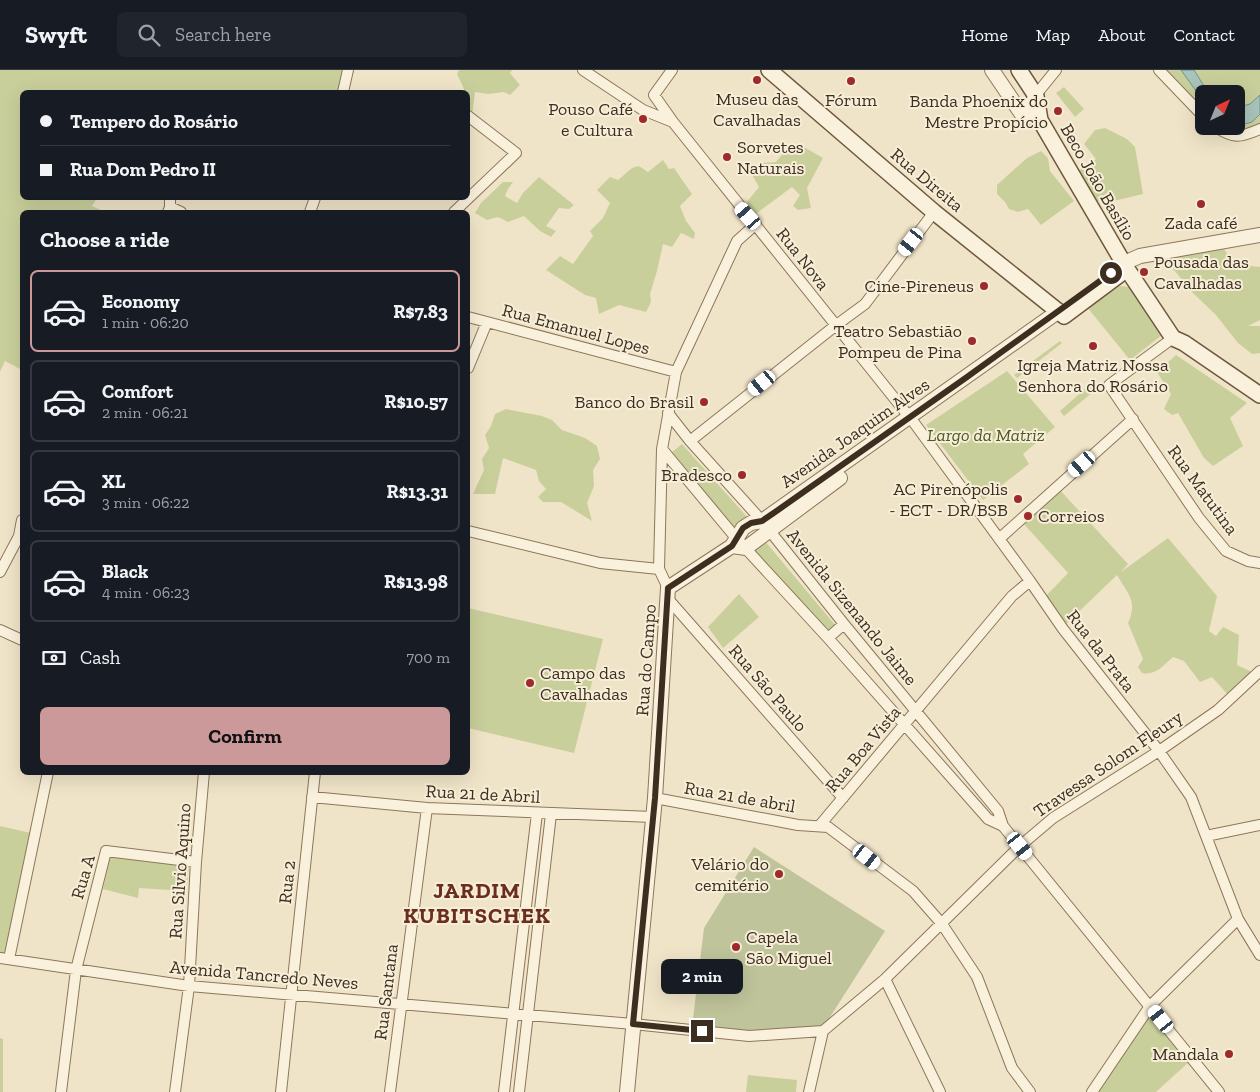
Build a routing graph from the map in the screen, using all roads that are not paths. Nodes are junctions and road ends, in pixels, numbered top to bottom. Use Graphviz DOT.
graph roads {
  1 [pos="348,70"];
  2 [pos="583,70"];
  3 [pos="672,70"];
  4 [pos="769,70"];
  5 [pos="992,70"];
  6 [pos="1020,70"];
  7 [pos="1056,70"];
  8 [pos="1159,70"];
  9 [pos="343,90"];
  10 [pos="654,95"];
  11 [pos="1036,96"];
  12 [pos="1195,108"];
  13 [pos="643,110"];
  14 [pos="1021,113"];
  15 [pos="470,118"];
  16 [pos="1040,120"];
  17 [pos="673,122"];
  18 [pos="1260,129"];
  19 [pos="1230,135"];
  20 [pos="470,197"];
  21 [pos="467,200"];
  22 [pos="456,210"];
  23 [pos="934,212"];
  24 [pos="756,224"];
  25 [pos="1260,234"];
  26 [pos="1126,266"];
  27 [pos="1061,314"];
  28 [pos="470,318"];
  29 [pos="487,322"];
  30 [pos="835,326"];
  31 [pos="1173,338"];
  32 [pos="470,363"];
  33 [pos="676,372"];
  34 [pos="1260,395"];
  35 [pos="668,413"];
  36 [pos="1133,419"];
  37 [pos="913,421"];
  38 [pos="690,441"];
  39 [pos="662,449"];
  40 [pos="765,525"];
  41 [pos="470,531"];
  42 [pos="20,537"];
  43 [pos="999,539"];
  44 [pos="738,544"];
  45 [pos="1260,563"];
  46 [pos="659,569"];
  47 [pos="0,572"];
  48 [pos="1030,581"];
  49 [pos="669,594"];
  50 [pos="844,624"];
  51 [pos="0,630"];
  52 [pos="828,638"];
  53 [pos="20,639"];
  54 [pos="1260,671"];
  55 [pos="915,711"];
  56 [pos="905,726"];
  57 [pos="1159,751"];
  58 [pos="47,775"];
  59 [pos="204,775"];
  60 [pos="315,775"];
  61 [pos="312,797"];
  62 [pos="655,798"];
  63 [pos="843,798"];
  64 [pos="427,808"];
  65 [pos="537,813"];
  66 [pos="551,814"];
  67 [pos="653,817"];
  68 [pos="820,825"];
  69 [pos="1260,825"];
  70 [pos="1003,826"];
  71 [pos="1206,836"];
  72 [pos="1020,846"];
  73 [pos="196,862"];
  74 [pos="1238,920"];
  75 [pos="942,924"];
  76 [pos="1260,955"];
  77 [pos="4,958"];
  78 [pos="76,970"];
  79 [pos="885,979"];
  80 [pos="189,986"];
  81 [pos="291,995"];
  82 [pos="400,1004"];
  83 [pos="1150,1006"];
  84 [pos="513,1014"];
  85 [pos="527,1015"];
  86 [pos="633,1024"];
  87 [pos="823,1031"];
  88 [pos="933,1078"];
  89 [pos="61,1092"];
  90 [pos="176,1092"];
  91 [pos="281,1092"];
  92 [pos="390,1092"];
  93 [pos="504,1092"];
  94 [pos="519,1092"];
  95 [pos="627,1092"];
  96 [pos="808,1092"];
  97 [pos="929,1092"];
  98 [pos="940,1092"];
  99 [pos="1030,1092"];
  100 [pos="1092,1092"];
  101 [pos="1219,1092"];
  1 -- 9 [label="street"];
  2 -- 13 [label="street"];
  3 -- 10 [label="street"];
  4 -- 23 [label="main road, Rua Direita"];
  5 -- 14 [label="street"];
  6 -- 11 [label="main road"];
  7 -- 11 [label="street"];
  8 -- 12 [label="street"];
  10 -- 13 [label="street"];
  10 -- 17 [label="street, Rua Nova"];
  11 -- 14 [label="street"];
  11 -- 16 [label="main road"];
  13 -- 17 [label="street"];
  14 -- 16 [label="street"];
  15 -- 20 [label="street"];
  16 -- 26 [label="main road, Beco João Basílio"];
  17 -- 24 [label="street, Rua Nova"];
  18 -- 19 [label="street"];
  21 -- 22 [label="street"];
  23 -- 27 [label="main road, Rua Direita"];
  23 -- 30 [label="street"];
  24 -- 30 [label="street, Rua Nova"];
  24 -- 33 [label="street, Rua do Campo"];
  25 -- 26 [label="street"];
  26 -- 27 [label="main road, Avenida Joaquim Alves"];
  26 -- 31 [label="main road, Beco João Basílio"];
  27 -- 37 [label="street, Avenida Joaquim Alves"];
  28 -- 29 [label="street, Rua Emanuel Lopes"];
  29 -- 32 [label="street"];
  29 -- 33 [label="street, Rua Emanuel Lopes"];
  30 -- 37 [label="street, Rua Nova"];
  30 -- 38 [label="street"];
  31 -- 34 [label="main road"];
  31 -- 36 [label="street, Rua Matutina"];
  33 -- 35 [label="street, Rua do Campo"];
  35 -- 38 [label="street, Avenida Sizenando Jaime"];
  35 -- 39 [label="street, Rua do Campo"];
  36 -- 43 [label="street"];
  36 -- 45 [label="street, Rua Matutina"];
  37 -- 40 [label="street, Avenida Joaquim Alves"];
  37 -- 43 [label="street, Rua da Prata"];
  38 -- 40 [label="street, Avenida Sizenando Jaime"];
  39 -- 44 [label="street, Avenida Sizenando Jaime"];
  39 -- 46 [label="street, Rua do Campo"];
  40 -- 44 [label="street, Avenida Joaquim Alves"];
  40 -- 50 [label="street, Avenida Sizenando Jaime"];
  41 -- 46 [label="street"];
  42 -- 47 [label="street"];
  43 -- 48 [label="street, Rua da Prata"];
  44 -- 49 [label="street, Avenida Joaquim Alves"];
  44 -- 52 [label="street, Avenida Sizenando Jaime"];
  46 -- 49 [label="street, Rua do Campo"];
  48 -- 55 [label="street, Rua Boa Vista"];
  48 -- 57 [label="street, Rua da Prata"];
  49 -- 62 [label="street, Rua do Campo"];
  49 -- 63 [label="street, Rua São Paulo"];
  50 -- 52 [label="street"];
  50 -- 55 [label="street, Avenida Sizenando Jaime"];
  51 -- 53 [label="street"];
  52 -- 56 [label="street, Avenida Sizenando Jaime"];
  54 -- 57 [label="street, Travessa Solom Fleury"];
  55 -- 56 [label="street, Rua Boa Vista"];
  55 -- 70 [label="street, Avenida Sizenando Jaime"];
  56 -- 63 [label="street, Rua Boa Vista"];
  56 -- 70 [label="street, Avenida Sizenando Jaime"];
  57 -- 71 [label="street, Rua da Prata"];
  57 -- 72 [label="street, Travessa Solom Fleury"];
  58 -- 77 [label="street"];
  59 -- 73 [label="street, Rua Silvio Aquino"];
  60 -- 61 [label="street, Rua 2"];
  61 -- 64 [label="street, Rua 21 de Abril"];
  61 -- 81 [label="street, Rua 2"];
  62 -- 67 [label="street, Rua do Campo"];
  62 -- 68 [label="street, Rua 21 de abril"];
  63 -- 68 [label="street, Rua Boa Vista"];
  64 -- 65 [label="street, Rua 21 de Abril"];
  64 -- 82 [label="street, Rua Santana"];
  65 -- 66 [label="street, Rua 21 de Abril"];
  65 -- 84 [label="street"];
  66 -- 67 [label="street, Rua 21 de Abril"];
  66 -- 85 [label="street"];
  67 -- 86 [label="street, Rua do Campo"];
  68 -- 75 [label="street"];
  69 -- 71 [label="street"];
  70 -- 72 [label="street, Avenida Sizenando Jaime"];
  71 -- 74 [label="street, Rua da Prata"];
  72 -- 75 [label="street, Travessa Solom Fleury"];
  72 -- 83 [label="street, Avenida Sizenando Jaime"];
  73 -- 78 [label="street, Rua A"];
  73 -- 80 [label="street, Rua Silvio Aquino"];
  74 -- 76 [label="street, Rua da Prata"];
  74 -- 83 [label="street"];
  75 -- 79 [label="street, Travessa Solom Fleury"];
  75 -- 99 [label="street"];
  77 -- 78 [label="street, Avenida Tancredo Neves"];
  78 -- 80 [label="street, Avenida Tancredo Neves"];
  78 -- 89 [label="street"];
  79 -- 87 [label="street, Travessa Solom Fleury"];
  79 -- 88 [label="street"];
  80 -- 81 [label="street, Avenida Tancredo Neves"];
  80 -- 90 [label="street, Rua Silvio Aquino"];
  81 -- 82 [label="street, Avenida Tancredo Neves"];
  81 -- 91 [label="street, Rua 2"];
  82 -- 84 [label="street, Avenida Tancredo Neves"];
  82 -- 92 [label="street, Rua Santana"];
  83 -- 100 [label="street"];
  83 -- 101 [label="street, Avenida Sizenando Jaime"];
  84 -- 85 [label="street, Avenida Tancredo Neves"];
  84 -- 93 [label="street"];
  85 -- 86 [label="street, Avenida Tancredo Neves"];
  85 -- 94 [label="street"];
  86 -- 87 [label="street, Avenida Tancredo Neves"];
  86 -- 95 [label="street, Rua do Campo"];
  87 -- 96 [label="street"];
  88 -- 97 [label="street"];
  88 -- 98 [label="street"];
}
